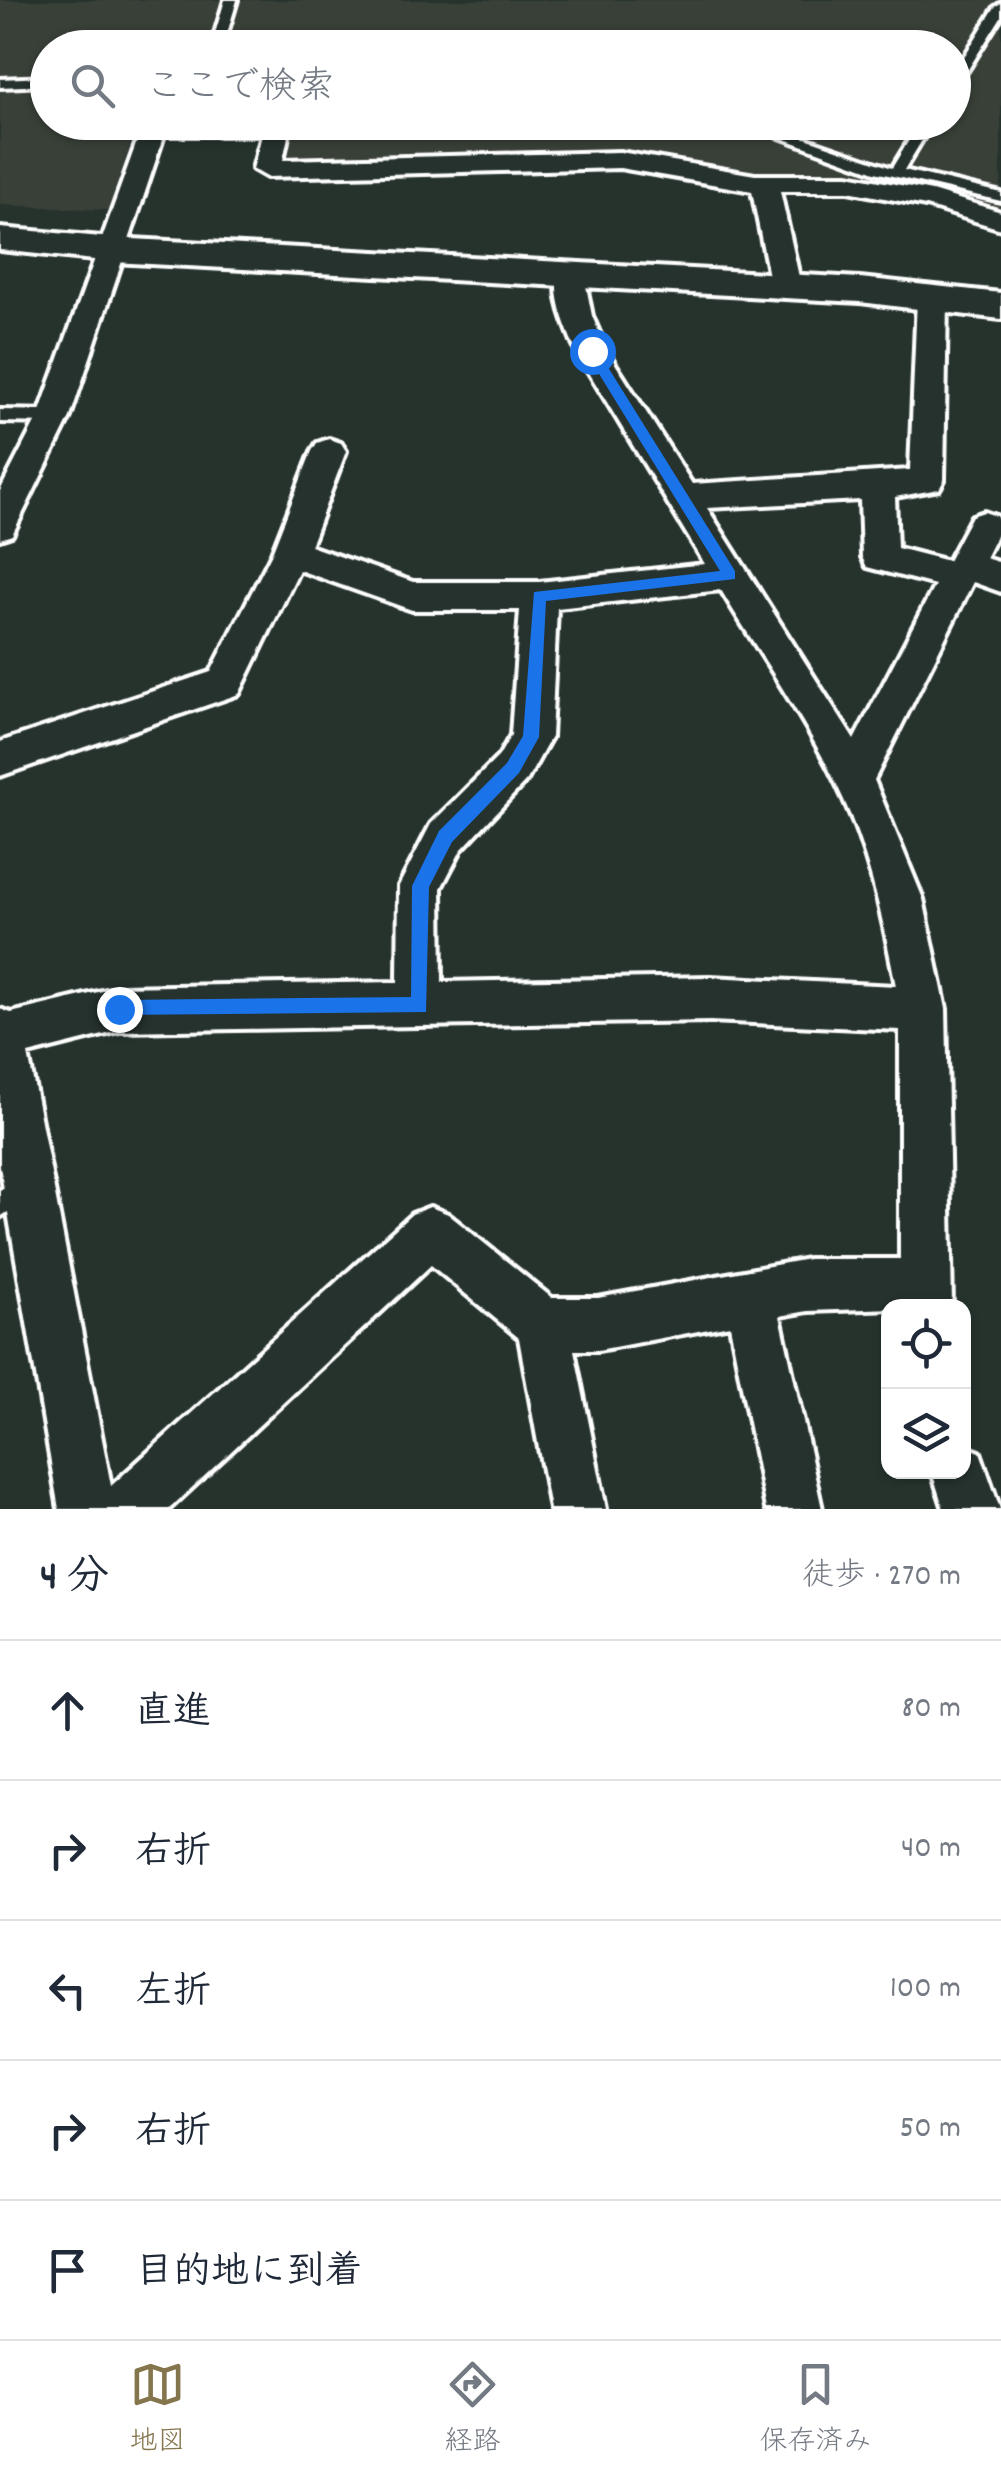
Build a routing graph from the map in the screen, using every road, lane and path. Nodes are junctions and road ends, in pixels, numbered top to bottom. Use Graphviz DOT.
graph roads {
  1 [pos="231,0"];
  2 [pos="1001,7"];
  3 [pos="222,30"];
  4 [pos="971,55"];
  5 [pos="30,82"];
  6 [pos="0,83"];
  7 [pos="150,140"];
  8 [pos="274,140"];
  9 [pos="799,140"];
  10 [pos="916,140"];
  11 [pos="896,172"];
  12 [pos="764,183"];
  13 [pos="1001,197"];
  14 [pos="1001,221"];
  15 [pos="0,238"];
  16 [pos="113,250"];
  17 [pos="572,272"];
  18 [pos="786,286"];
  19 [pos="932,298"];
  20 [pos="1001,306"];
  21 [pos="0,416"];
  22 [pos="54,417"];
  23 [pos="330,451"];
  24 [pos="877,487"];
  25 [pos="682,497"];
  26 [pos="984,525"];
  27 [pos="0,526"];
  28 [pos="290,553"];
  29 [pos="961,570"];
  30 [pos="730,575"];
  31 [pos="1001,578"];
  32 [pos="539,596"];
  33 [pos="0,759"];
  34 [pos="854,780"];
  35 [pos="420,1006"];
  36 [pos="923,1010"];
  37 [pos="1,1034"];
  38 [pos="14,1195"];
  39 [pos="750,1296"];
  40 [pos="926,1296"];
  41 [pos="544,1324"];
  42 [pos="962,1479"];
  43 [pos="87,1509"];
  44 [pos="128,1509"];
  45 [pos="578,1509"];
  46 [pos="794,1509"];
  47 [pos="972,1509"];
  1 -- 3 [label="lane"];
  2 -- 4 [label="lane"];
  5 -- 6 [label="lane"];
  7 -- 16 [label="street"];
  8 -- 12 [label="street"];
  9 -- 11 [label="lane"];
  10 -- 11 [label="lane"];
  11 -- 13 [label="lane"];
  12 -- 14 [label="street"];
  12 -- 18 [label="street"];
  15 -- 16 [label="street"];
  16 -- 17 [label="street"];
  16 -- 22 [label="street"];
  17 -- 18 [label="street"];
  17 -- 25 [label="street"];
  18 -- 19 [label="street"];
  19 -- 20 [label="street"];
  19 -- 24 [label="street"];
  21 -- 22 [label="lane"];
  22 -- 27 [label="street"];
  23 -- 28 [label="street"];
  24 -- 25 [label="street"];
  24 -- 29 [label="street"];
  25 -- 30 [label="street"];
  26 -- 29 [label="street"];
  28 -- 32 [label="street"];
  28 -- 33 [label="street"];
  29 -- 31 [label="street"];
  29 -- 34 [label="street"];
  30 -- 32 [label="street"];
  30 -- 34 [label="street"];
  32 -- 35 [label="street"];
  34 -- 36 [label="street"];
  35 -- 36 [label="street"];
  35 -- 37 [label="street"];
  36 -- 40 [label="street"];
  37 -- 38 [label="street"];
  38 -- 43 [label="street"];
  39 -- 40 [label="street"];
  39 -- 41 [label="street"];
  39 -- 46 [label="street"];
  41 -- 44 [label="street"];
  41 -- 45 [label="street"];
  42 -- 47 [label="street"];
}
